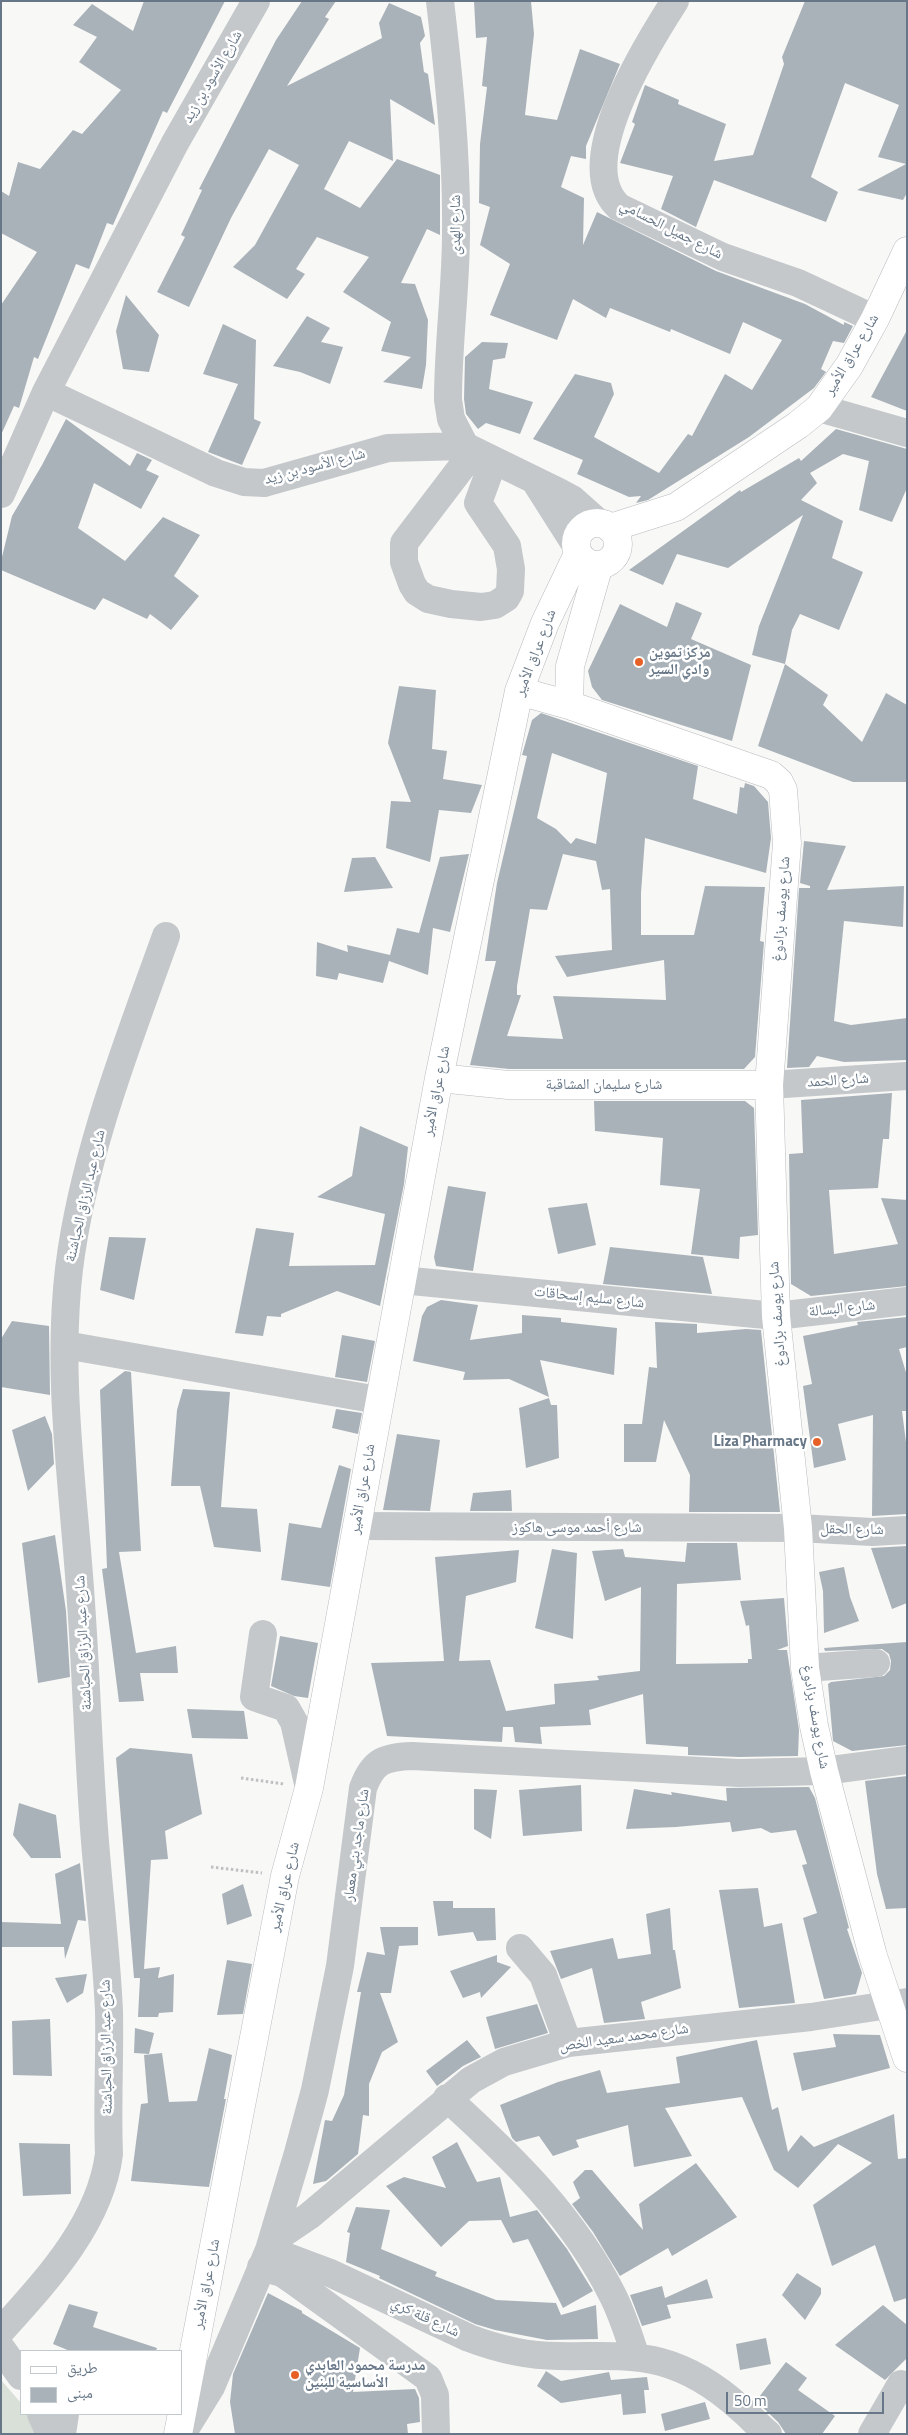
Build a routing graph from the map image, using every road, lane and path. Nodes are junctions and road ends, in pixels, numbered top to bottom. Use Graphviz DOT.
graph roads {
  1 [pos="256,1"];
  2 [pos="440,1"];
  3 [pos="675,1"];
  4 [pos="905,259"];
  5 [pos="875,319"];
  6 [pos="46,392"];
  7 [pos="819,408"];
  8 [pos="907,433"];
  9 [pos="477,453"];
  10 [pos="1,494"];
  11 [pos="596,544"];
  12 [pos="519,691"];
  13 [pos="568,705"];
  14 [pos="166,936"];
  15 [pos="907,1076"];
  16 [pos="439,1078"];
  17 [pos="769,1085"];
  18 [pos="401,1280"];
  19 [pos="907,1301"];
  20 [pos="776,1316"];
  21 [pos="65,1345"];
  22 [pos="378,1400"];
  23 [pos="357,1526"];
  24 [pos="798,1528"];
  25 [pos="907,1530"];
  26 [pos="263,1634"];
  27 [pos="876,1663"];
  28 [pos="805,1668"];
  29 [pos="907,1760"];
  30 [pos="824,1771"];
  31 [pos="241,1778"];
  32 [pos="309,1788"];
  33 [pos="210,1867"];
  34 [pos="285,1876"];
  35 [pos="520,1948"];
  36 [pos="898,2004"];
  37 [pos="568,2043"];
  38 [pos="907,2058"];
  39 [pos="447,2098"];
  40 [pos="267,2253"];
  41 [pos="1,2331"];
  42 [pos="1,2348"];
  43 [pos="636,2357"];
  44 [pos="20,2375"];
  45 [pos="901,2384"];
  46 [pos="182,2413"];
  47 [pos="41,2415"];
  48 [pos="65,2415"];
  49 [pos="182,2415"];
  50 [pos="745,2422"];
  51 [pos="50,2434"];
  52 [pos="62,2434"];
  53 [pos="178,2434"];
  54 [pos="182,2434"];
  55 [pos="436,2434"];
  56 [pos="768,2434"];
  57 [pos="872,2434"];
  1 -- 6 [label="street, شارع الأسود بن زيد"];
  2 -- 9 [label="street, شارع الهدى"];
  3 -- 5 [label="street, شارع جميل الحسامي"];
  4 -- 5 [label="main road, شارع عراق الأمير"];
  5 -- 7 [label="main road, شارع عراق الأمير"];
  6 -- 9 [label="street, شارع الأسود بن زيد"];
  6 -- 10 [label="street, شارع الأسود بن زيد"];
  7 -- 8 [label="street"];
  7 -- 11 [label="main road, شارع عراق الأمير"];
  9 -- 9 [label="street"];
  9 -- 11 [label="street, شارع الأسود بن زيد"];
  11 -- 12 [label="main road, شارع عراق الأمير"];
  11 -- 13 [label="main road, شارع عراق الأمير"];
  12 -- 13 [label="main road, شارع يوسف بزادوغ"];
  12 -- 16 [label="main road, شارع عراق الأمير"];
  13 -- 17 [label="main road, شارع يوسف بزادوغ"];
  14 -- 21 [label="street, شارع عبد الرزاق الحباشنة"];
  15 -- 17 [label="street, شارع الحمد"];
  16 -- 17 [label="main road, شارع سليمان المشاقبة"];
  16 -- 18 [label="main road, شارع عراق الأمير"];
  17 -- 20 [label="main road, شارع يوسف بزادوغ"];
  18 -- 20 [label="street, شارع سليم إسحاقات"];
  18 -- 22 [label="main road, شارع عراق الأمير"];
  19 -- 20 [label="street, شارع البسالة"];
  20 -- 24 [label="main road, شارع يوسف بزادوغ"];
  21 -- 22 [label="street"];
  21 -- 41 [label="street, شارع عبد الرزاق الحباشنة"];
  22 -- 23 [label="main road, شارع عراق الأمير"];
  23 -- 24 [label="street, شارع أحمد موسى هاكوز"];
  23 -- 32 [label="main road, شارع عراق الأمير"];
  24 -- 25 [label="street, شارع الحقل"];
  24 -- 28 [label="main road, شارع يوسف بزادوغ"];
  26 -- 32 [label="street"];
  27 -- 28 [label="street"];
  28 -- 30 [label="main road, شارع يوسف بزادوغ"];
  29 -- 30 [label="street, شارع ماجد بني معمار"];
  30 -- 36 [label="main road, شارع يوسف بزادوغ"];
  30 -- 40 [label="street, شارع ماجد بني معمار"];
  31 -- 32 [label="path"];
  32 -- 34 [label="main road, شارع عراق الأمير"];
  33 -- 34 [label="path"];
  34 -- 46 [label="main road, شارع عراق الأمير"];
  35 -- 37 [label="street"];
  36 -- 37 [label="street, شارع محمد سعيد الخص"];
  36 -- 38 [label="main road, شارع يوسف بزادوغ"];
  37 -- 39 [label="street, شارع محمد سعيد الخص"];
  39 -- 40 [label="street, شارع محمد سعيد الخص"];
  39 -- 43 [label="street"];
  40 -- 43 [label="street, شارع قلة كري"];
  40 -- 54 [label="street"];
  40 -- 55 [label="street"];
  42 -- 44 [label="street"];
  43 -- 50 [label="street, شارع قلة كري"];
  45 -- 57 [label="street"];
  47 -- 51 [label="street"];
  48 -- 52 [label="street"];
  49 -- 53 [label="main road, شارع عراق الأمير"];
  50 -- 56 [label="street, شارع قلة كري"];
}
